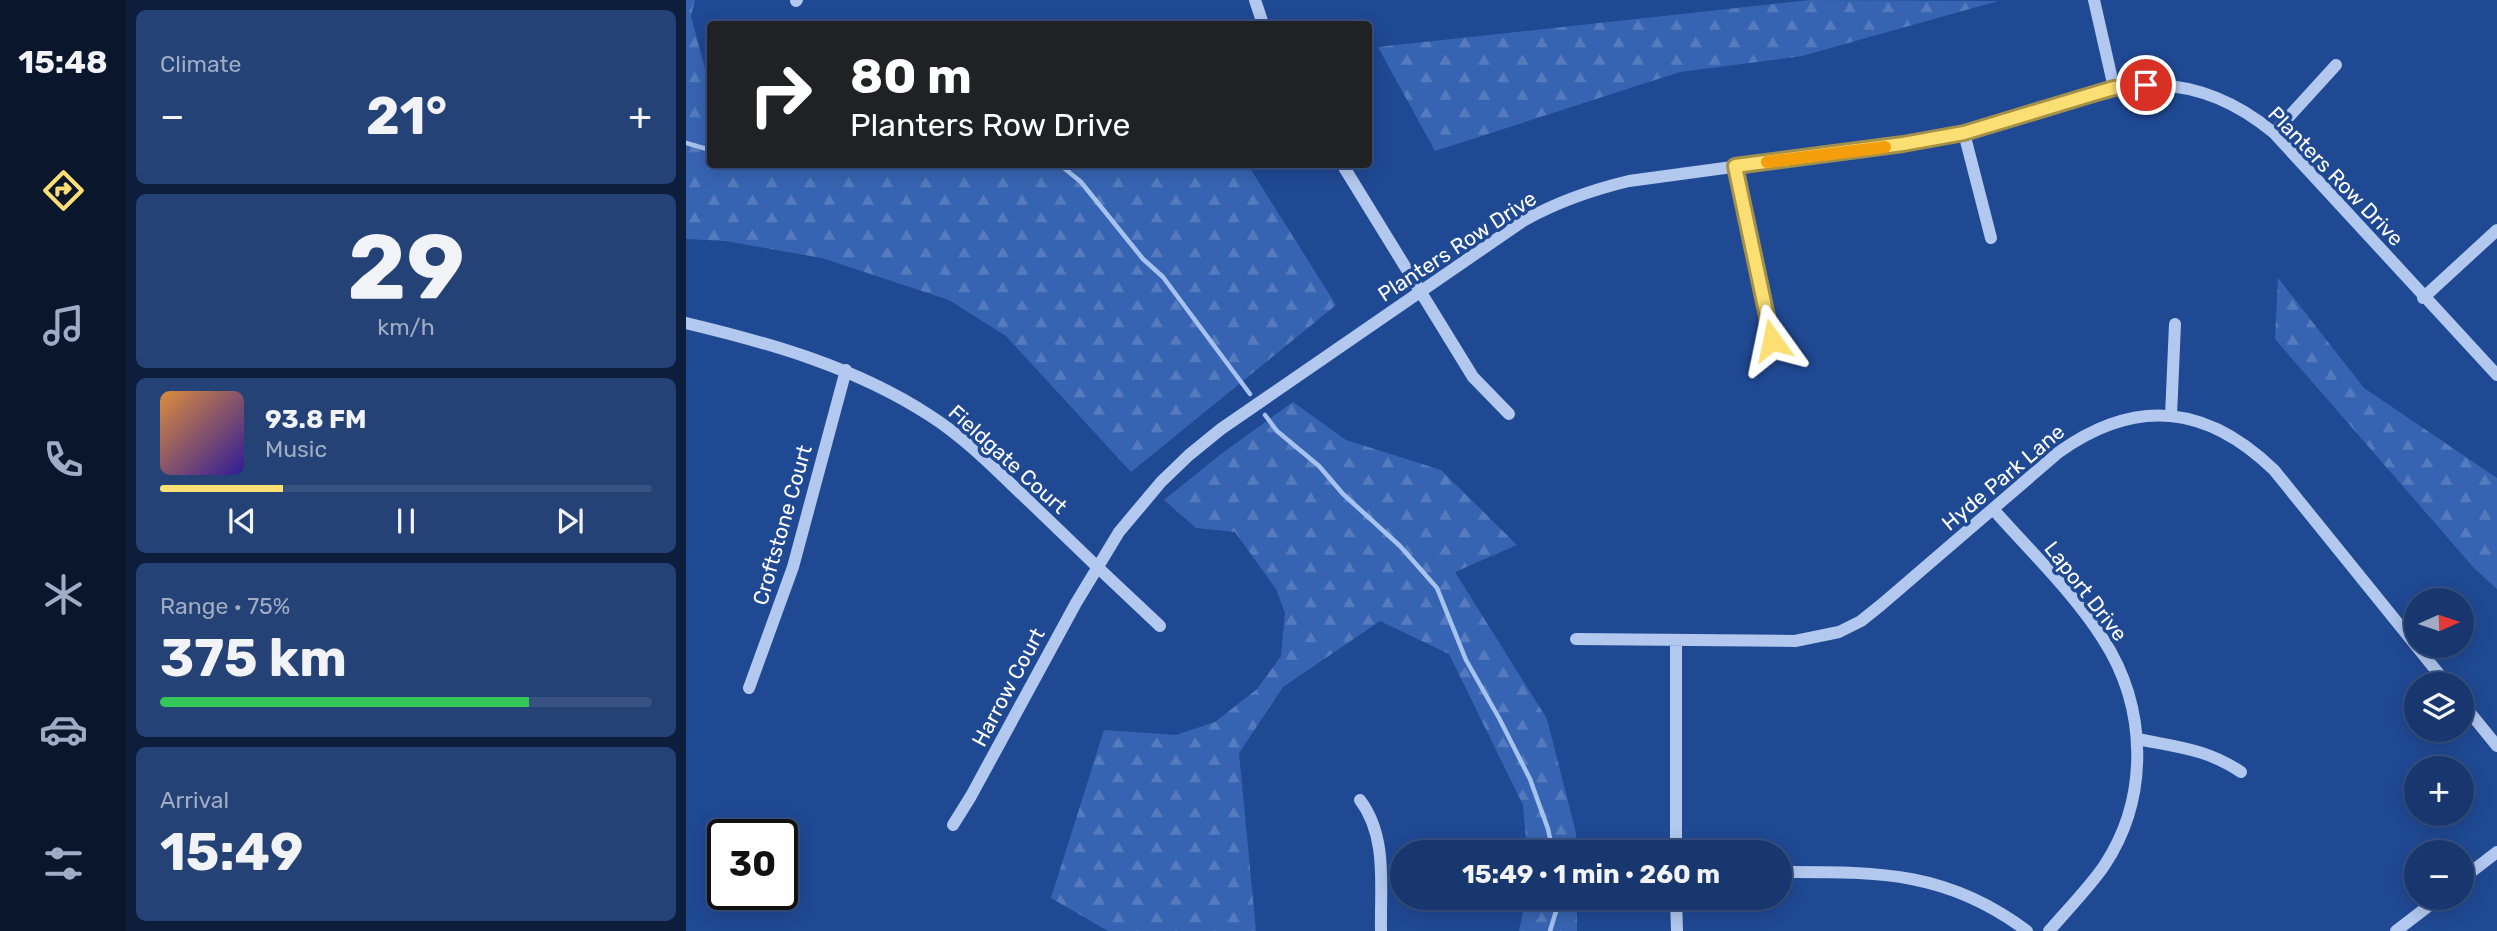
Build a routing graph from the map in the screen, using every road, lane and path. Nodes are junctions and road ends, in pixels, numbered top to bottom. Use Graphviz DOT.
graph roads {
  1 [pos="1255,0"];
  2 [pos="2094,0"];
  3 [pos="1262,21"];
  4 [pos="2336,65"];
  5 [pos="2114,88"];
  6 [pos="1964,133"];
  7 [pos="2274,133"];
  8 [pos="1735,166"];
  9 [pos="1344,168"];
  10 [pos="2497,230"];
  11 [pos="1991,238"];
  12 [pos="1420,291"];
  13 [pos="2423,298"];
  14 [pos="686,323"];
  15 [pos="2175,324"];
  16 [pos="1772,340"];
  17 [pos="846,370"];
  18 [pos="2497,375"];
  19 [pos="1509,414"];
  20 [pos="2171,416"];
  21 [pos="1993,509"];
  22 [pos="1097,567"];
  23 [pos="1160,626"];
  24 [pos="1576,639"];
  25 [pos="1676,640"];
  26 [pos="2437,672"];
  27 [pos="749,688"];
  28 [pos="2474,718"];
  29 [pos="2138,739"];
  30 [pos="2497,746"];
  31 [pos="2241,772"];
  32 [pos="1360,800"];
  33 [pos="953,825"];
  34 [pos="1676,840"];
  35 [pos="2497,852"];
  36 [pos="2474,870"];
  37 [pos="1792,872"];
  38 [pos="1676,910"];
  39 [pos="2423,910"];
  40 [pos="1381,931"];
  41 [pos="1677,931"];
  42 [pos="2027,931"];
  43 [pos="2049,931"];
  44 [pos="2396,931"];
  1 -- 3 [label="street"];
  2 -- 5 [label="street"];
  4 -- 7 [label="street"];
  5 -- 6 [label="street, Planters Row Drive"];
  5 -- 7 [label="street, Planters Row Drive"];
  6 -- 8 [label="street, Planters Row Drive"];
  6 -- 11 [label="street"];
  7 -- 13 [label="street, Planters Row Drive"];
  8 -- 12 [label="street, Planters Row Drive"];
  8 -- 16 [label="street"];
  9 -- 12 [label="street"];
  10 -- 13 [label="street"];
  12 -- 19 [label="street"];
  12 -- 22 [label="street, Planters Row Drive"];
  13 -- 18 [label="street, Planters Row Drive"];
  14 -- 17 [label="street, Fieldgate Court"];
  15 -- 20 [label="street"];
  17 -- 22 [label="street, Fieldgate Court"];
  17 -- 27 [label="street, Croftstone Court"];
  20 -- 21 [label="street, Hyde Park Lane"];
  20 -- 26 [label="street, Hyde Park Lane"];
  21 -- 25 [label="street, Hyde Park Lane"];
  21 -- 29 [label="street, Laport Drive"];
  22 -- 23 [label="street, Fieldgate Court"];
  22 -- 33 [label="street, Harrow Court"];
  24 -- 25 [label="street, Hyde Park Lane"];
  25 -- 34 [label="street"];
  28 -- 30 [label="street"];
  29 -- 31 [label="street"];
  29 -- 43 [label="street, Laport Drive"];
  32 -- 40 [label="street"];
  35 -- 36 [label="street"];
  37 -- 42 [label="street"];
  38 -- 41 [label="street"];
  39 -- 44 [label="street"];
}
